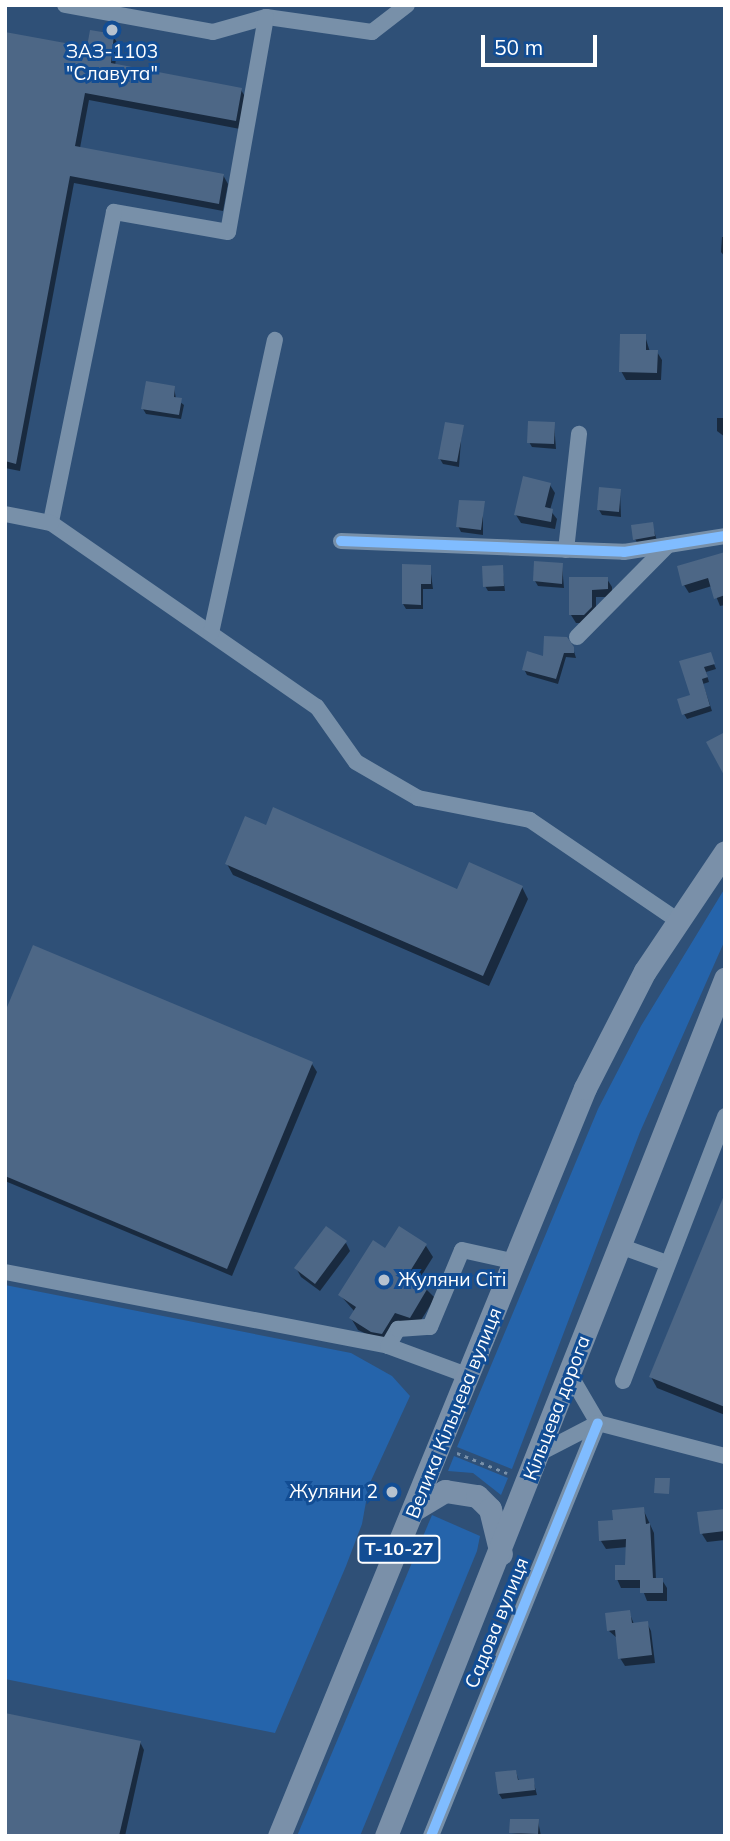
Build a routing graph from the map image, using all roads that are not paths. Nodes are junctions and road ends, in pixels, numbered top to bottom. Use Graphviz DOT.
graph roads {
  1 [pos="65,5"];
  2 [pos="407,5"];
  3 [pos="266,17"];
  4 [pos="275,340"];
  5 [pos="579,435"];
  6 [pos="5,514"];
  7 [pos="51,523"];
  8 [pos="725,536"];
  9 [pos="341,541"];
  10 [pos="668,545"];
  11 [pos="566,550"];
  12 [pos="211,633"];
  13 [pos="577,637"];
  14 [pos="725,852"];
  15 [pos="677,920"];
  16 [pos="725,979"];
  17 [pos="725,1116"];
  18 [pos="617,1245"];
  19 [pos="516,1262"];
  20 [pos="667,1263"];
  21 [pos="5,1272"];
  22 [pos="388,1346"];
  23 [pos="570,1375"];
  24 [pos="469,1377"];
  25 [pos="622,1381"];
  26 [pos="598,1423"];
  27 [pos="540,1453"];
  28 [pos="725,1456"];
  29 [pos="415,1509"];
  30 [pos="501,1554"];
  31 [pos="279,1836"];
  32 [pos="386,1836"];
  33 [pos="431,1836"];
  1 -- 3 [label="street"];
  2 -- 3 [label="street"];
  3 -- 7 [label="street"];
  4 -- 12 [label="street"];
  5 -- 11 [label="street"];
  6 -- 7 [label="street"];
  7 -- 12 [label="street"];
  8 -- 10 [label="street"];
  9 -- 11 [label="street"];
  10 -- 11 [label="street"];
  10 -- 13 [label="street"];
  12 -- 15 [label="street"];
  14 -- 15 [label="highway, Т-10-27"];
  15 -- 19 [label="highway, Велика Кільцева вулиця / Т-10-27"];
  16 -- 18 [label="highway, Кільцева дорога"];
  17 -- 20 [label="street"];
  18 -- 20 [label="street"];
  18 -- 23 [label="highway, Кільцева дорога"];
  19 -- 22 [label="street"];
  19 -- 24 [label="highway, Велика Кільцева вулиця / Т-10-27"];
  20 -- 25 [label="street"];
  21 -- 22 [label="street"];
  22 -- 24 [label="street"];
  23 -- 26 [label="street"];
  23 -- 27 [label="highway, Кільцева дорога"];
  24 -- 29 [label="highway, Велика Кільцева вулиця / Т-10-27"];
  26 -- 27 [label="street"];
  26 -- 28 [label="street"];
  26 -- 33 [label="street, Садова вулиця"];
  27 -- 30 [label="highway, Кільцева дорога"];
  29 -- 30 [label="highway"];
  29 -- 31 [label="highway, Велика Кільцева вулиця / Т-10-27"];
  30 -- 32 [label="highway, Кільцева дорога"];
}
